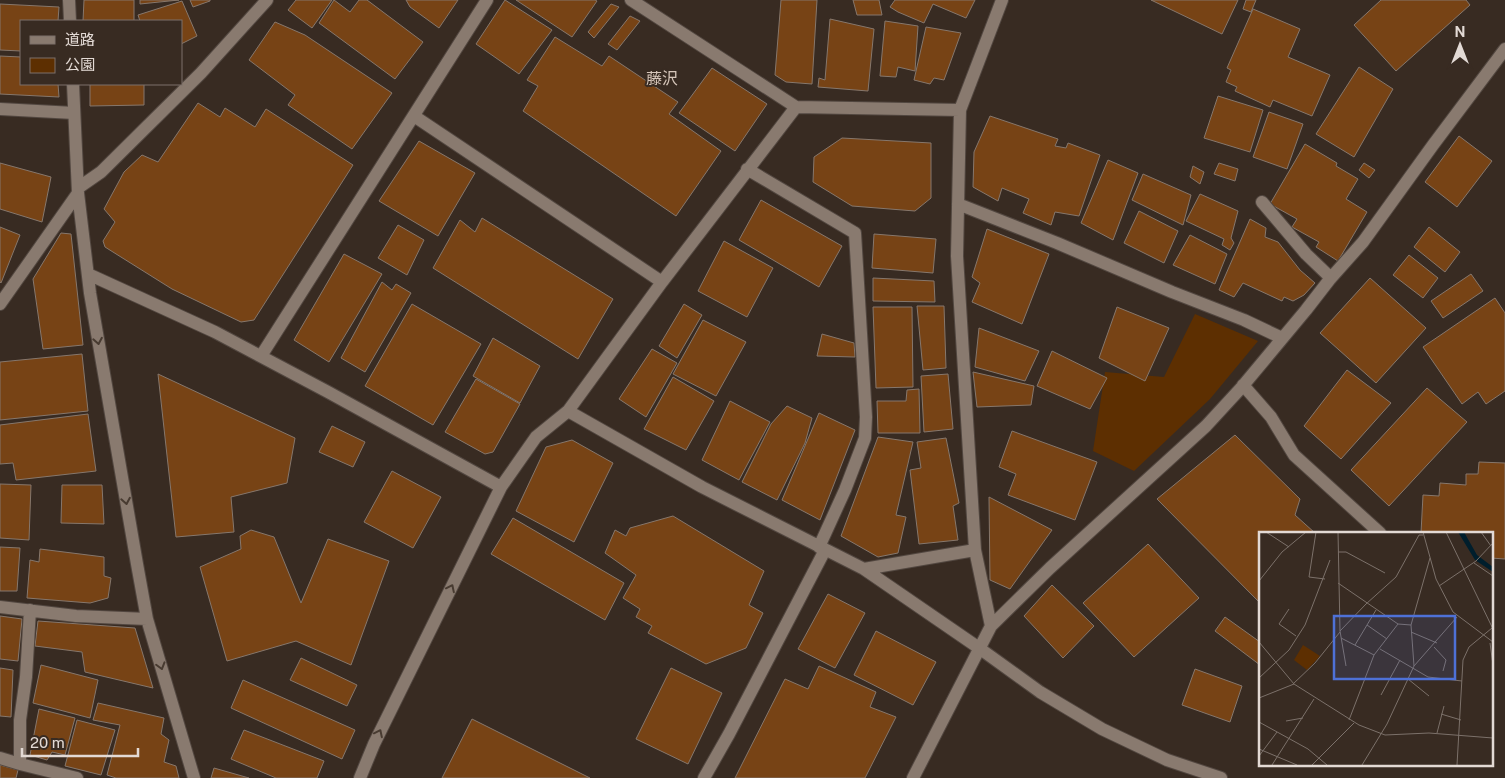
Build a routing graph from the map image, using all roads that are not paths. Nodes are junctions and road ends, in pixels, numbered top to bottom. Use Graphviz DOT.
graph roads {
  1 [pos="69,0"];
  2 [pos="266,0"];
  3 [pos="487,0"];
  4 [pos="631,0"];
  5 [pos="1002,0"];
  6 [pos="70,20"];
  7 [pos="1505,49"];
  8 [pos="73,85"];
  9 [pos="796,107"];
  10 [pos="0,110"];
  11 [pos="960,110"];
  12 [pos="74,113"];
  13 [pos="414,116"];
  14 [pos="748,169"];
  15 [pos="78,190"];
  16 [pos="1262,202"];
  17 [pos="958,204"];
  18 [pos="88,274"];
  19 [pos="1331,278"];
  20 [pos="662,282"];
  21 [pos="0,304"];
  22 [pos="1282,338"];
  23 [pos="261,356"];
  24 [pos="1243,385"];
  25 [pos="568,411"];
  26 [pos="501,487"];
  27 [pos="1379,532"];
  28 [pos="822,548"];
  29 [pos="975,550"];
  30 [pos="864,569"];
  31 [pos="0,606"];
  32 [pos="30,610"];
  33 [pos="147,619"];
  34 [pos="991,626"];
  35 [pos="979,648"];
  36 [pos="0,758"];
  37 [pos="20,764"];
  38 [pos="78,778"];
  39 [pos="194,778"];
  40 [pos="360,778"];
  41 [pos="704,778"];
  42 [pos="914,778"];
  43 [pos="1221,778"];
  1 -- 6 [label="street"];
  2 -- 15 [label="street"];
  3 -- 13 [label="street"];
  4 -- 9 [label="street"];
  5 -- 11 [label="street"];
  7 -- 19 [label="street"];
  8 -- 12 [label="street"];
  9 -- 11 [label="street"];
  9 -- 14 [label="street"];
  10 -- 12 [label="street"];
  11 -- 17 [label="street"];
  12 -- 15 [label="street"];
  13 -- 20 [label="street"];
  13 -- 23 [label="street"];
  14 -- 20 [label="street"];
  14 -- 28 [label="street"];
  15 -- 18 [label="street"];
  15 -- 21 [label="street"];
  16 -- 19 [label="street"];
  17 -- 22 [label="street"];
  17 -- 29 [label="street"];
  18 -- 23 [label="street"];
  18 -- 33 [label="street, one-way"];
  19 -- 22 [label="street"];
  20 -- 25 [label="street"];
  22 -- 24 [label="street"];
  23 -- 26 [label="street"];
  24 -- 27 [label="street"];
  24 -- 34 [label="street"];
  25 -- 26 [label="street"];
  25 -- 28 [label="street"];
  40 -- 26 [label="street, one-way"];
  28 -- 30 [label="street"];
  28 -- 41 [label="street"];
  29 -- 30 [label="street"];
  29 -- 34 [label="street"];
  30 -- 35 [label="street"];
  31 -- 32 [label="street"];
  32 -- 33 [label="street"];
  32 -- 37 [label="street"];
  33 -- 39 [label="street, one-way"];
  34 -- 35 [label="street"];
  35 -- 42 [label="street"];
  35 -- 43 [label="street"];
  36 -- 37 [label="street"];
  37 -- 38 [label="street"];
}
